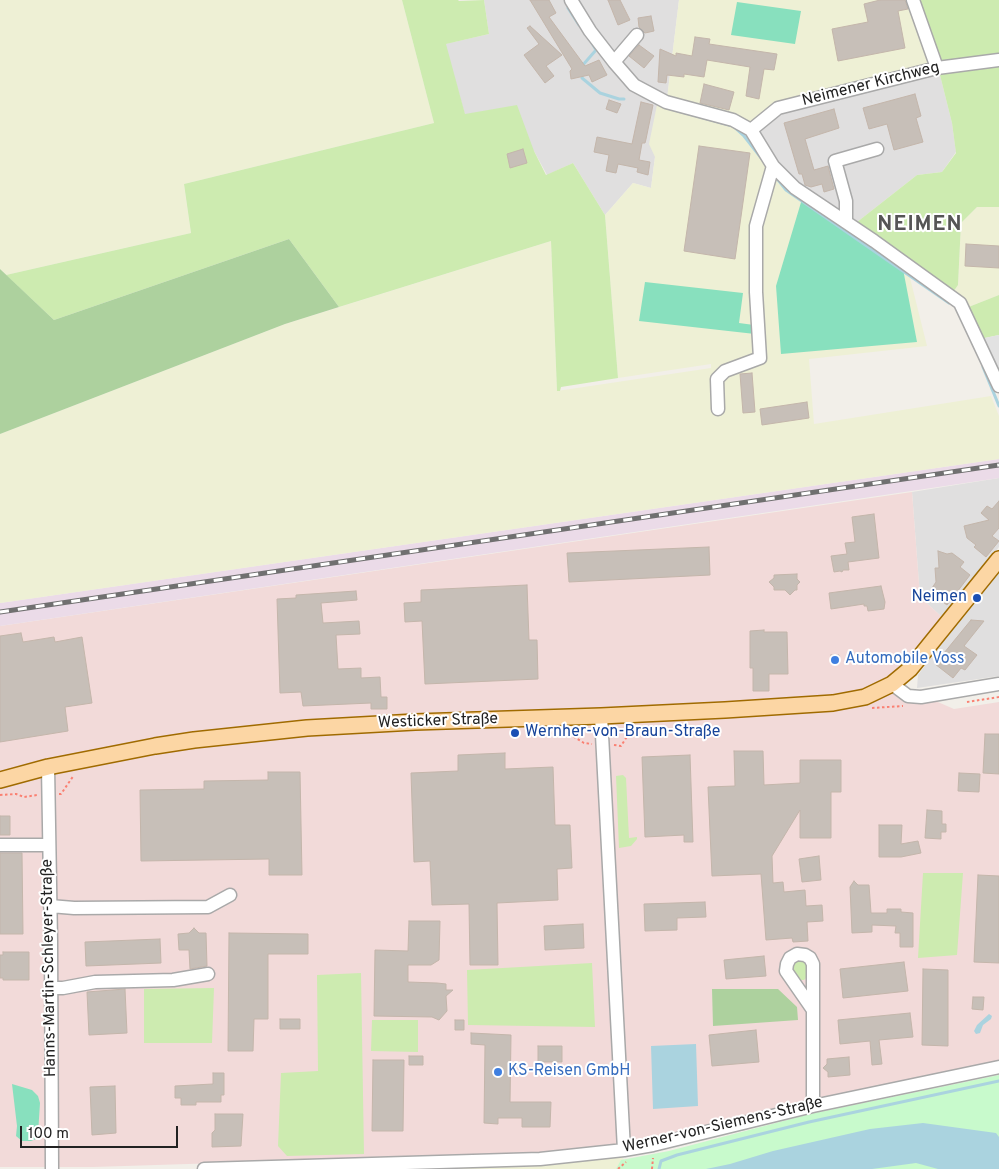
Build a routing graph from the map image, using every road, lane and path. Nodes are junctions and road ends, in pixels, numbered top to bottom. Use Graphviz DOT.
graph roads {
  1 [pos="571,0"];
  2 [pos="913,0"];
  3 [pos="637,35"];
  4 [pos="999,60"];
  5 [pos="614,62"];
  6 [pos="937,68"];
  7 [pos="751,130"];
  8 [pos="878,150"];
  9 [pos="773,166"];
  10 [pos="846,222"];
  11 [pos="999,386"];
  12 [pos="718,409"];
  13 [pos="999,559"];
  14 [pos="892,684"];
  15 [pos="999,684"];
  16 [pos="602,716"];
  17 [pos="640,725"];
  18 [pos="531,731"];
  19 [pos="603,744"];
  20 [pos="48,767"];
  21 [pos="80,771"];
  22 [pos="0,780"];
  23 [pos="48,794"];
  24 [pos="0,795"];
  25 [pos="0,845"];
  26 [pos="49,845"];
  27 [pos="230,895"];
  28 [pos="50,906"];
  29 [pos="208,974"];
  30 [pos="51,988"];
  31 [pos="813,1010"];
  32 [pos="999,1067"];
  33 [pos="813,1106"];
  34 [pos="624,1150"];
  35 [pos="52,1169"];
  36 [pos="204,1169"];
  1 -- 5 [label="street"];
  2 -- 6 [label="street"];
  3 -- 5 [label="street"];
  4 -- 6 [label="street, Neimener Kirchweg"];
  5 -- 7 [label="street"];
  6 -- 7 [label="street, Neimener Kirchweg"];
  7 -- 9 [label="street"];
  8 -- 10 [label="street"];
  9 -- 10 [label="street"];
  9 -- 12 [label="street"];
  10 -- 11 [label="street"];
  13 -- 14 [label="main road, Westicker Straße"];
  14 -- 15 [label="street"];
  14 -- 16 [label="main road, Westicker Straße"];
  16 -- 19 [label="street"];
  16 -- 20 [label="main road, Westicker Straße"];
  17 -- 19 [label="path"];
  18 -- 19 [label="path"];
  19 -- 34 [label="street"];
  20 -- 22 [label="main road, Westicker Straße"];
  20 -- 23 [label="street, Hanns-Martin-Schleyer-Straße"];
  21 -- 23 [label="path"];
  23 -- 24 [label="path"];
  23 -- 26 [label="street, Hanns-Martin-Schleyer-Straße"];
  25 -- 26 [label="street"];
  26 -- 28 [label="street, Hanns-Martin-Schleyer-Straße"];
  27 -- 28 [label="street"];
  28 -- 30 [label="street, Hanns-Martin-Schleyer-Straße"];
  29 -- 30 [label="street"];
  30 -- 35 [label="street, Hanns-Martin-Schleyer-Straße"];
  31 -- 33 [label="street"];
  32 -- 33 [label="street, Werner-von-Siemens-Straße"];
  33 -- 34 [label="street, Werner-von-Siemens-Straße"];
  34 -- 36 [label="street, Werner-von-Siemens-Straße"];
}
